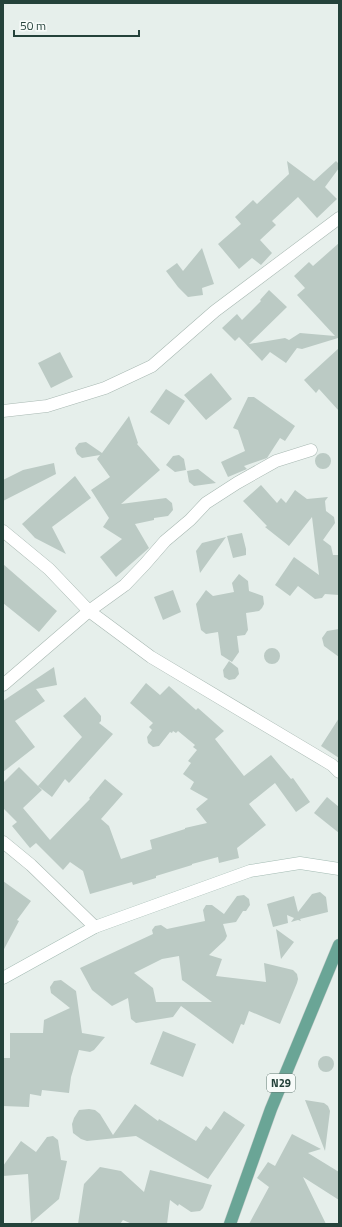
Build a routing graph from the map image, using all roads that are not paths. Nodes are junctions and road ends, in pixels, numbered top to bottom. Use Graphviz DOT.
graph roads {
  1 [pos="339,218"];
  2 [pos="3,411"];
  3 [pos="311,450"];
  4 [pos="3,531"];
  5 [pos="89,611"];
  6 [pos="3,685"];
  7 [pos="339,772"];
  8 [pos="3,842"];
  9 [pos="339,869"];
  10 [pos="95,926"];
  11 [pos="339,945"];
  12 [pos="3,978"];
  13 [pos="230,1224"];
  1 -- 2 [label="street"];
  3 -- 5 [label="street"];
  4 -- 5 [label="street"];
  5 -- 6 [label="street"];
  5 -- 7 [label="street"];
  8 -- 10 [label="street"];
  9 -- 10 [label="street"];
  10 -- 12 [label="street"];
  11 -- 13 [label="main road, N29"];
}
